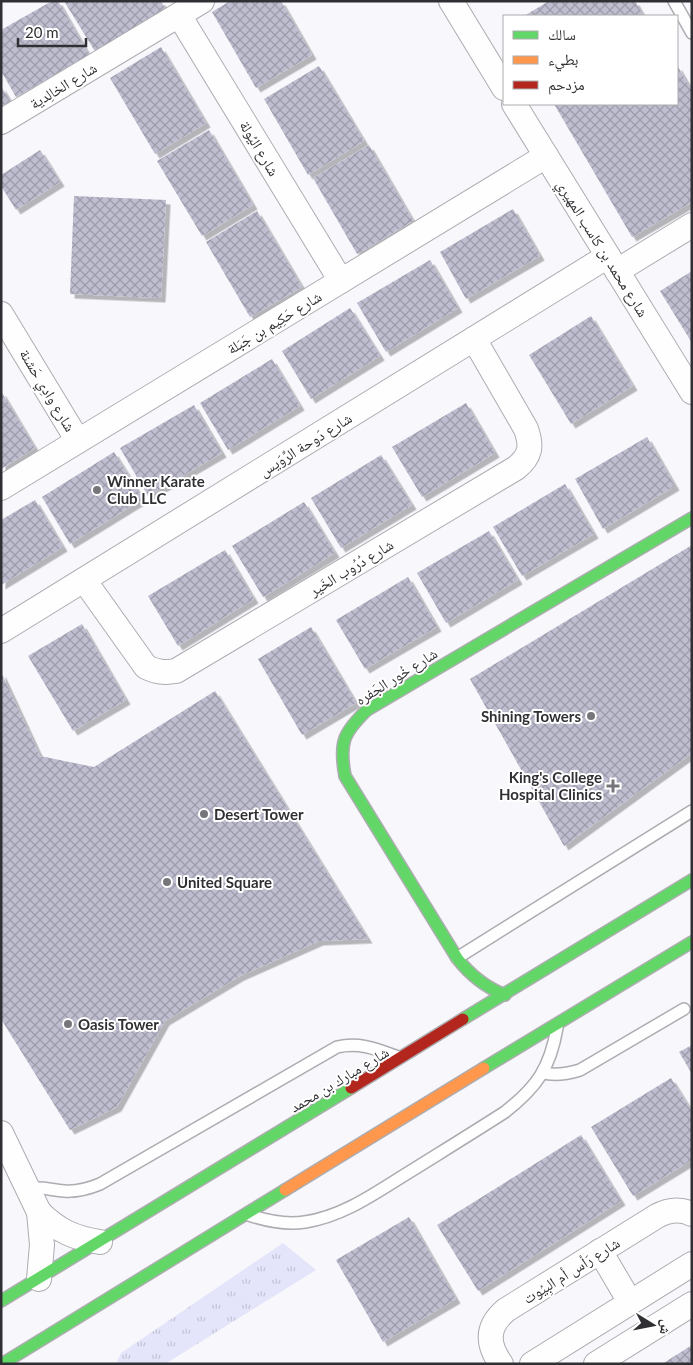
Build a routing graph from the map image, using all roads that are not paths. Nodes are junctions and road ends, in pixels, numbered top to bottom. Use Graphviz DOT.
graph roads {
  1 [pos="202,1"];
  2 [pos="452,1"];
  3 [pos="674,1"];
  4 [pos="179,15"];
  5 [pos="692,33"];
  6 [pos="503,86"];
  7 [pos="515,105"];
  8 [pos="1,122"];
  9 [pos="546,156"];
  10 [pos="692,225"];
  11 [pos="612,263"];
  12 [pos="341,281"];
  13 [pos="1,314"];
  14 [pos="474,339"];
  15 [pos="692,392"];
  16 [pos="78,441"];
  17 [pos="1,488"];
  18 [pos="692,518"];
  19 [pos="84,580"];
  20 [pos="1,631"];
  21 [pos="692,811"];
  22 [pos="692,880"];
  23 [pos="691,944"];
  24 [pos="457,958"];
  25 [pos="505,995"];
  26 [pos="684,1009"];
  27 [pos="557,1024"];
  28 [pos="402,1058"];
  29 [pos="542,1073"];
  30 [pos="1,1133"];
  31 [pos="28,1189"];
  32 [pos="39,1212"];
  33 [pos="245,1214"];
  34 [pos="692,1214"];
  35 [pos="100,1242"];
  36 [pos="600,1251"];
  37 [pos="692,1264"];
  38 [pos="39,1279"];
  39 [pos="1,1302"];
  40 [pos="630,1302"];
  41 [pos="692,1304"];
  42 [pos="610,1315"];
  43 [pos="628,1344"];
  44 [pos="2,1364"];
  45 [pos="501,1364"];
  46 [pos="532,1364"];
  47 [pos="596,1364"];
  1 -- 4 [label="street, شارع الخالِدية"];
  2 -- 6 [label="street"];
  3 -- 5 [label="lane"];
  4 -- 8 [label="street, شارع الخالِدية"];
  4 -- 12 [label="street, شارع اليُولة"];
  7 -- 9 [label="street, شارع محمد بن كاسب المهيري"];
  9 -- 11 [label="street, شارع محمد بن كاسب المهيري"];
  9 -- 12 [label="street, شارع حَكِيم بن جَبَلة"];
  10 -- 11 [label="street, شارع دَوحة الرِّوَيس"];
  11 -- 14 [label="street, شارع دَوحة الرِّوَيس"];
  11 -- 15 [label="street, شارع محمد بن كاسب المهيري"];
  12 -- 16 [label="street, شارع حَكِيم بن جَبَلة"];
  13 -- 16 [label="street, شارع وادِي حَشنة"];
  14 -- 19 [label="street, شارع دَوحة الرِّوَيس"];
  14 -- 19 [label="street, شارع دُرُوب الخَير"];
  16 -- 17 [label="street, شارع حَكِيم بن جَبَلة"];
  18 -- 24 [label="main road, شارع خُور الجَفره"];
  19 -- 20 [label="street, شارع دَوحة الرِّوَيس"];
  21 -- 24 [label="lane"];
  22 -- 25 [label="main road, شارع مبارك بن محمد"];
  23 -- 27 [label="main road"];
  24 -- 25 [label="main road, شارع خُور الجَفره"];
  25 -- 28 [label="main road, شارع مبارك بن محمد"];
  26 -- 29 [label="lane"];
  27 -- 29 [label="lane"];
  27 -- 33 [label="main road"];
  28 -- 31 [label="lane"];
  28 -- 35 [label="main road, شارع مبارك بن محمد"];
  29 -- 33 [label="lane"];
  30 -- 31 [label="street"];
  31 -- 32 [label="street"];
  32 -- 35 [label="street"];
  32 -- 38 [label="street"];
  33 -- 44 [label="main road"];
  34 -- 36 [label="street, شارع رَأس أم البِيُوت"];
  35 -- 38 [label="main road, شارع مبارك بن محمد"];
  36 -- 40 [label="street"];
  36 -- 45 [label="street, شارع رَأس أم البِيُوت"];
  37 -- 40 [label="street"];
  38 -- 39 [label="main road, شارع مبارك بن محمد"];
  40 -- 42 [label="street"];
  41 -- 43 [label="street"];
  42 -- 43 [label="street"];
  42 -- 46 [label="street"];
  43 -- 47 [label="street"];
}
